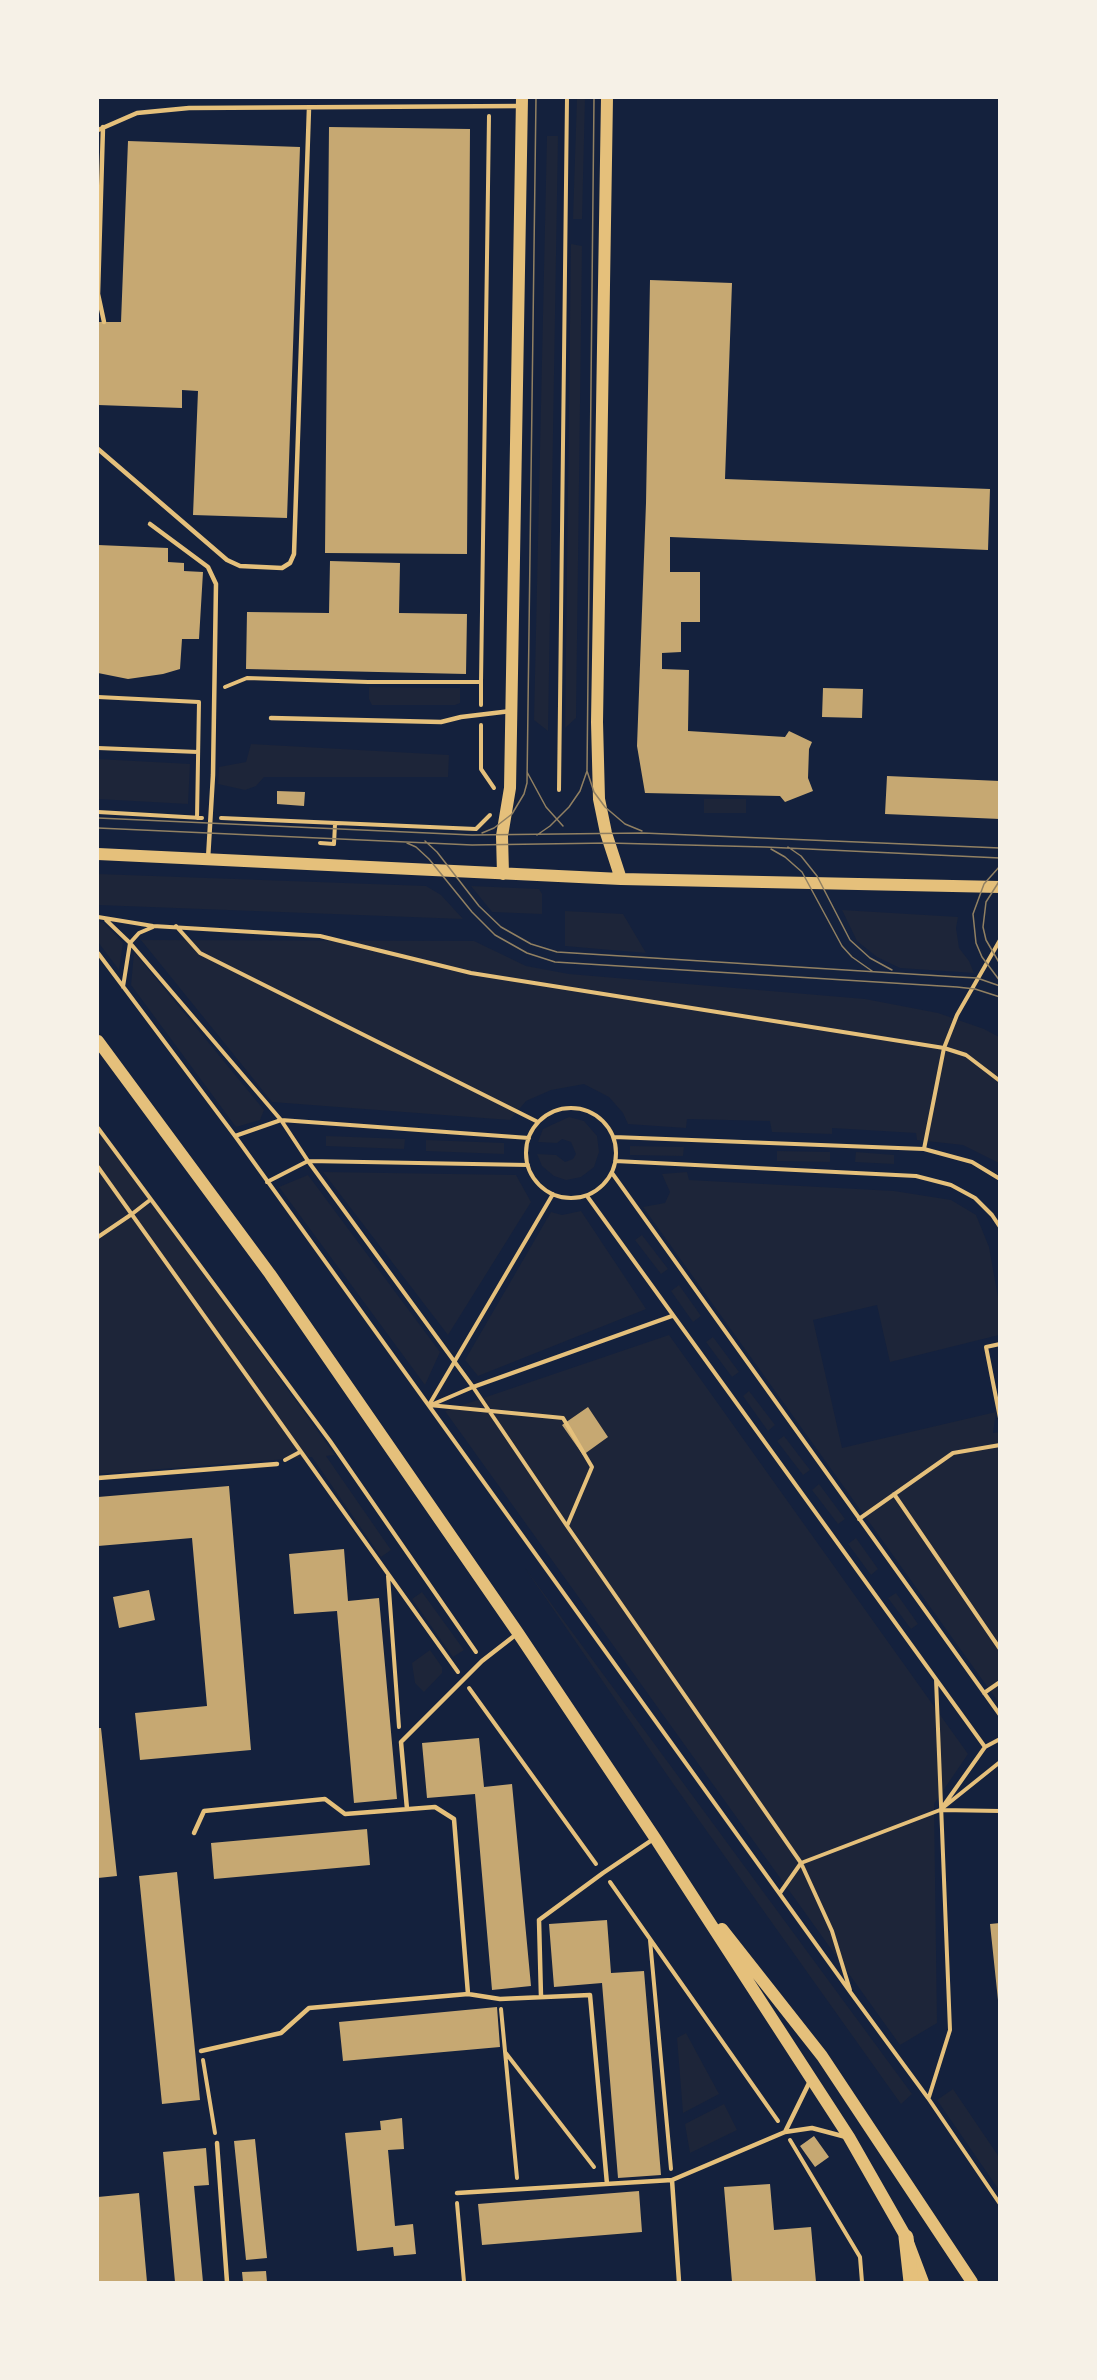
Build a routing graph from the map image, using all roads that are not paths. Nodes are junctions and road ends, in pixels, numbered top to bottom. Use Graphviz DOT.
graph roads {
  1 [pos="607,98"];
  2 [pos="522,102"];
  3 [pos="309,108"];
  4 [pos="103,128"];
  5 [pos="98,130"];
  6 [pos="98,294"];
  7 [pos="104,322"];
  8 [pos="98,449"];
  9 [pos="150,524"];
  10 [pos="511,711"];
  11 [pos="271,718"];
  12 [pos="98,854"];
  13 [pos="208,860"];
  14 [pos="502,874"];
  15 [pos="621,879"];
  16 [pos="999,887"];
  17 [pos="98,1041"];
  18 [pos="277,1464"];
  19 [pos="98,1478"];
  20 [pos="518,1633"];
  21 [pos="407,1809"];
  22 [pos="194,1833"];
  23 [pos="655,1838"];
  24 [pos="680,1876"];
  25 [pos="468,1994"];
  26 [pos="541,1997"];
  27 [pos="201,2051"];
  28 [pos="810,2081"];
  29 [pos="785,2132"];
  30 [pos="849,2137"];
  31 [pos="217,2143"];
  32 [pos="672,2180"];
  33 [pos="607,2184"];
  34 [pos="457,2193"];
  35 [pos="906,2237"];
  36 [pos="226,2283"];
  37 [pos="679,2283"];
  38 [pos="911,2283"];
  39 [pos="923,2283"];
  40 [pos="972,2283"];
  1 -- 15 [label="main road"];
  2 -- 3 [label="lane"];
  2 -- 10 [label="main road"];
  3 -- 4 [label="lane"];
  3 -- 8 [label="lane"];
  4 -- 5 [label="lane"];
  4 -- 6 [label="lane"];
  6 -- 7 [label="lane"];
  9 -- 13 [label="lane"];
  10 -- 11 [label="lane"];
  10 -- 14 [label="main road"];
  12 -- 13 [label="main road"];
  13 -- 14 [label="main road"];
  14 -- 15 [label="main road"];
  15 -- 16 [label="main road"];
  17 -- 20 [label="main road"];
  18 -- 19 [label="lane"];
  20 -- 21 [label="lane"];
  20 -- 23 [label="main road"];
  21 -- 22 [label="lane"];
  21 -- 25 [label="lane"];
  23 -- 24 [label="main road"];
  23 -- 26 [label="lane"];
  24 -- 28 [label="main road"];
  24 -- 40 [label="main road"];
  25 -- 26 [label="lane"];
  25 -- 27 [label="lane"];
  26 -- 33 [label="lane"];
  28 -- 29 [label="lane"];
  28 -- 30 [label="main road"];
  29 -- 30 [label="lane"];
  29 -- 32 [label="lane"];
  30 -- 35 [label="main road"];
  31 -- 36 [label="lane"];
  32 -- 33 [label="lane"];
  32 -- 37 [label="lane"];
  33 -- 34 [label="lane"];
  35 -- 38 [label="main road"];
  35 -- 39 [label="main road"];
}
